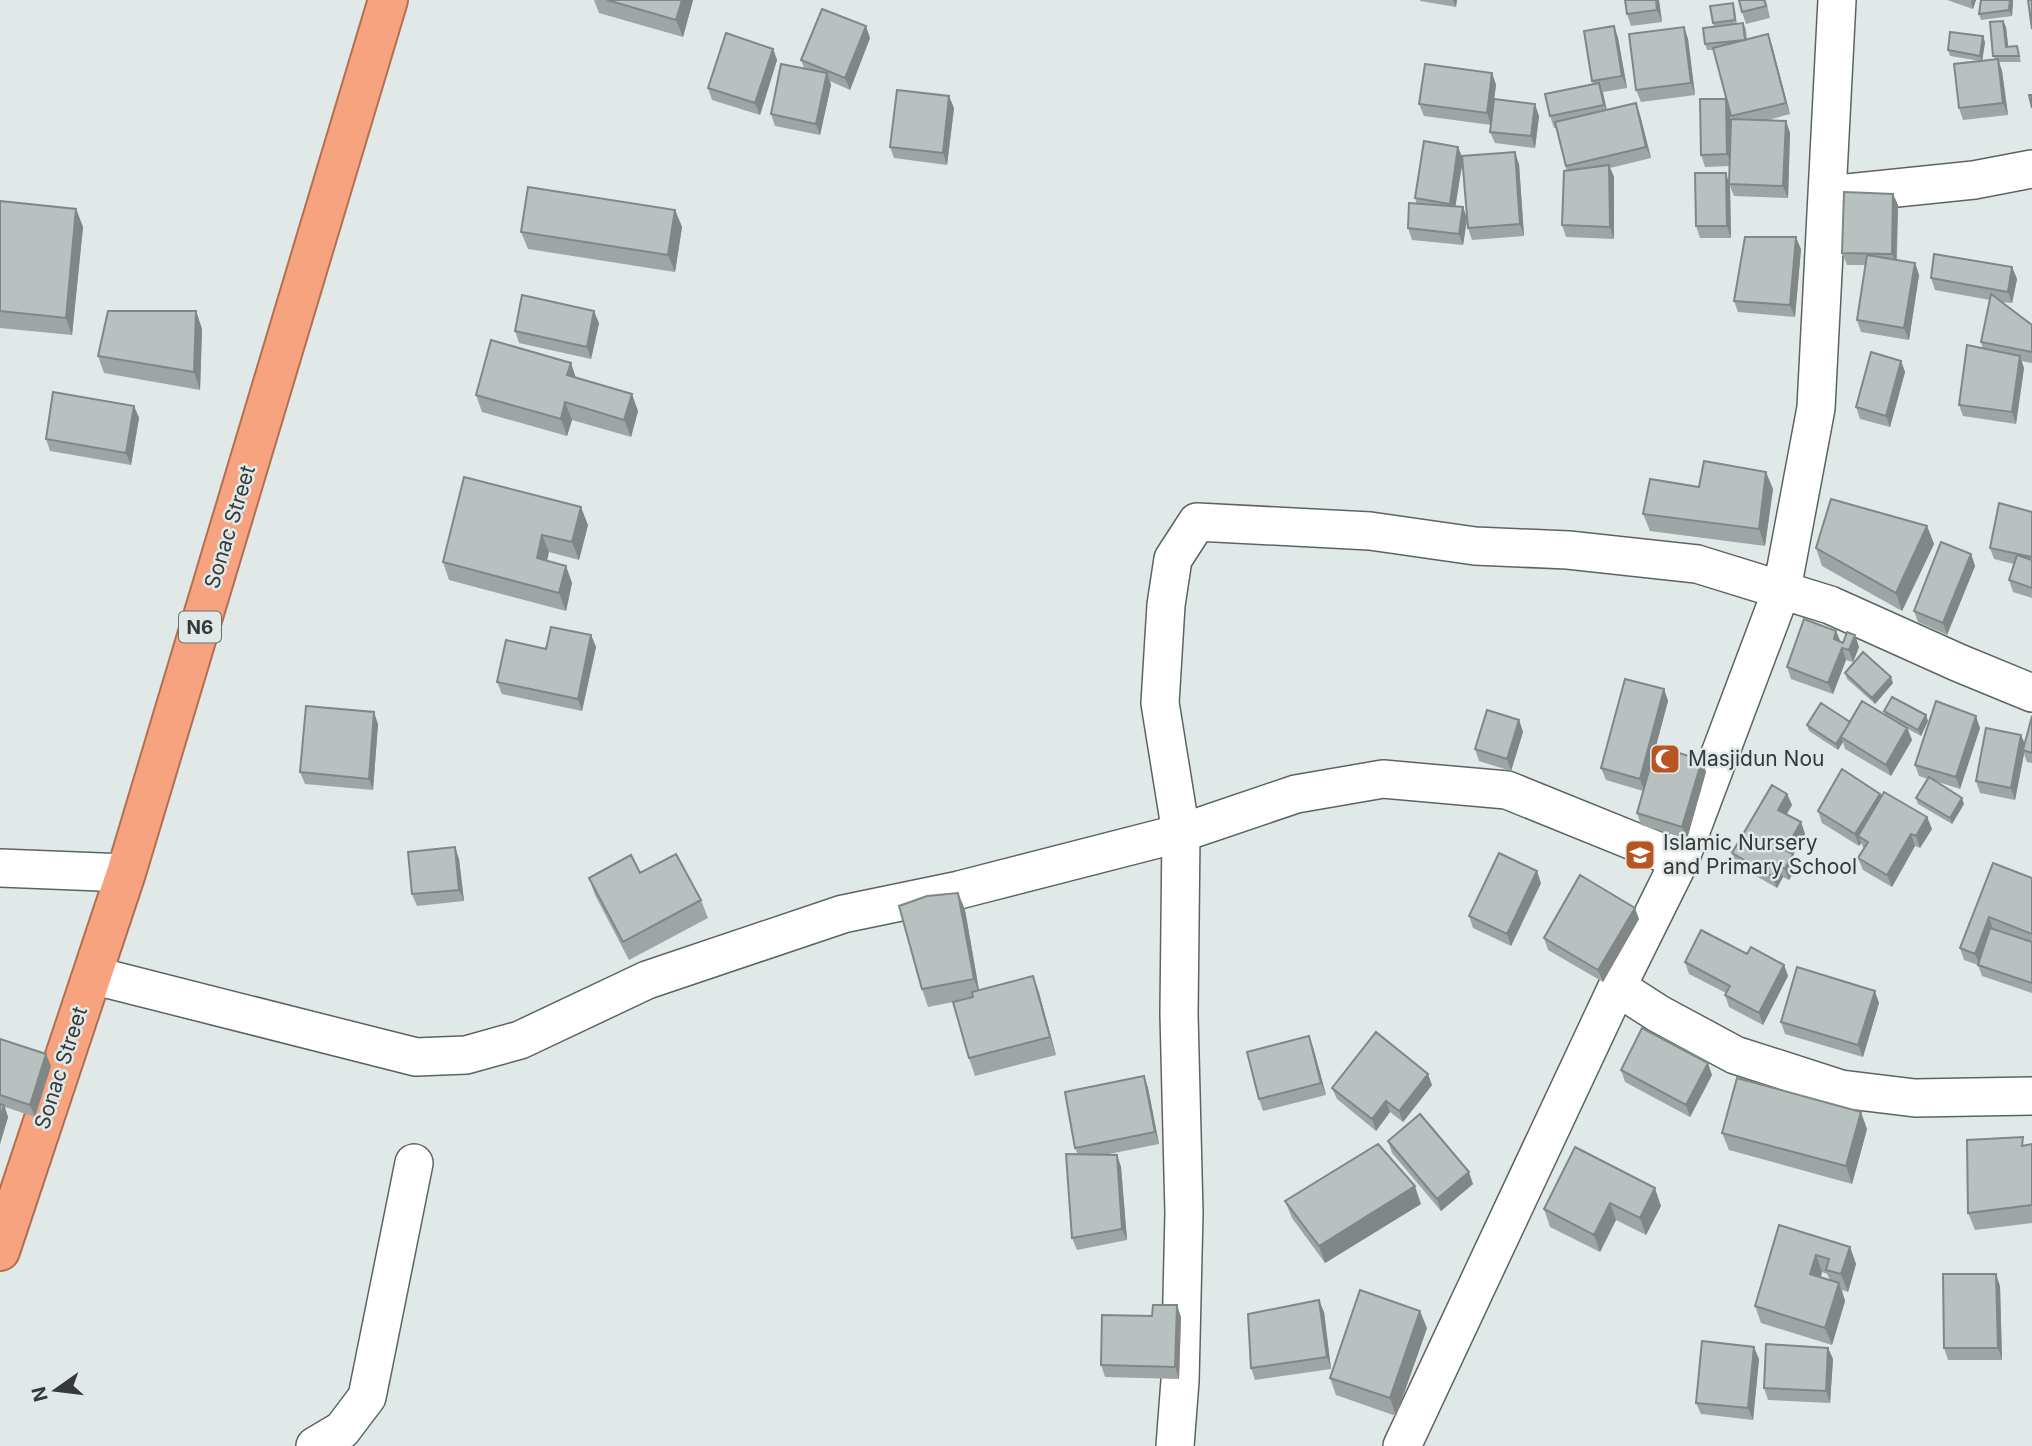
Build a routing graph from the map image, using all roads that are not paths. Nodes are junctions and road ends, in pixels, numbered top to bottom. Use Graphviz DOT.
graph roads {
  1 [pos="388,0"];
  2 [pos="1837,0"];
  3 [pos="2032,169"];
  4 [pos="1828,195"];
  5 [pos="1782,589"];
  6 [pos="2032,693"];
  7 [pos="1181,833"];
  8 [pos="1680,860"];
  9 [pos="0,868"];
  10 [pos="126,873"];
  11 [pos="92,975"];
  12 [pos="1617,987"];
  13 [pos="2032,1096"];
  14 [pos="414,1163"];
  15 [pos="0,1251"];
  16 [pos="315,1446"];
  17 [pos="1175,1446"];
  18 [pos="1402,1446"];
  1 -- 10 [label="highway, Sonac Street / N6"];
  2 -- 4 [label="street"];
  3 -- 4 [label="street"];
  4 -- 5 [label="street"];
  5 -- 6 [label="street"];
  5 -- 7 [label="street"];
  5 -- 8 [label="street"];
  7 -- 8 [label="street"];
  7 -- 11 [label="street"];
  7 -- 17 [label="street"];
  8 -- 12 [label="street"];
  9 -- 10 [label="street"];
  10 -- 11 [label="highway, Sonac Street / N6"];
  11 -- 15 [label="highway, Sonac Street / N6"];
  12 -- 13 [label="street"];
  12 -- 18 [label="street"];
  14 -- 16 [label="street"];
}
